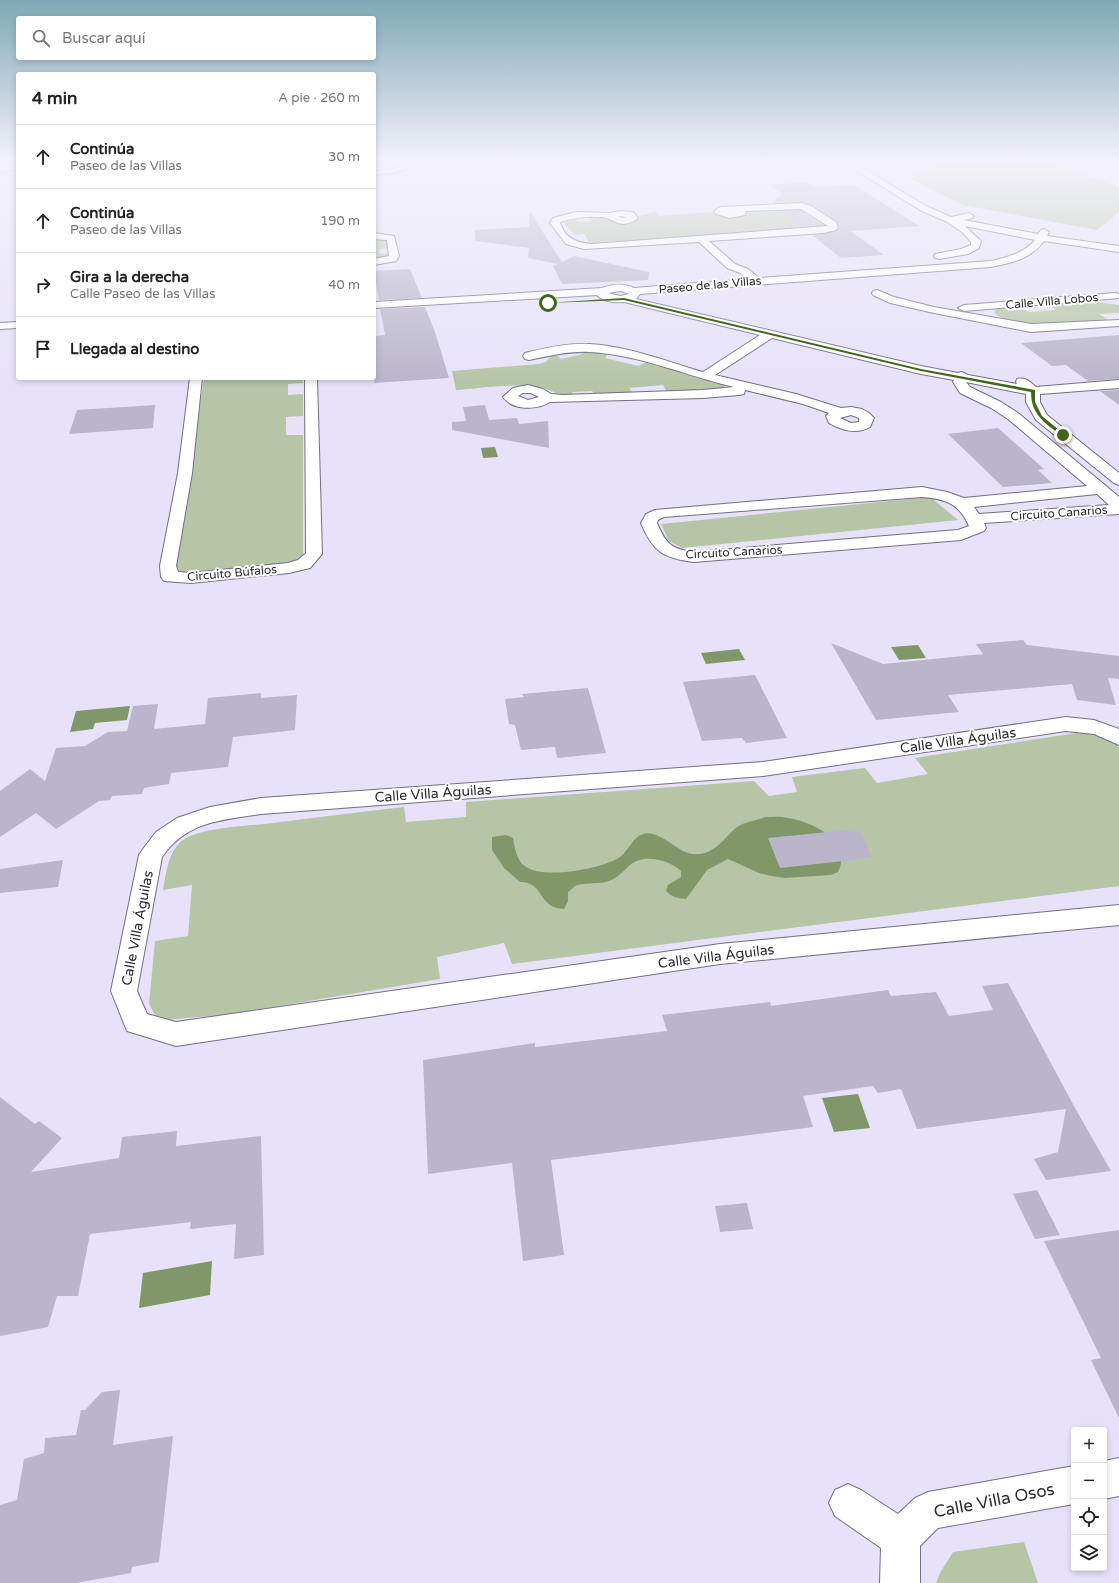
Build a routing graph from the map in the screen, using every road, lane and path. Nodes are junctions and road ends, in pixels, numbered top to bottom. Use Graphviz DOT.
graph roads {
  1 [pos="563,235"];
  2 [pos="759,235"];
  3 [pos="972,235"];
  4 [pos="1043,235"];
  5 [pos="376,236"];
  6 [pos="717,238"];
  7 [pos="702,240"];
  8 [pos="1119,241"];
  9 [pos="1018,246"];
  10 [pos="1119,249"];
  11 [pos="1031,250"];
  12 [pos="733,253"];
  13 [pos="718,254"];
  14 [pos="930,257"];
  15 [pos="908,259"];
  16 [pos="376,262"];
  17 [pos="760,270"];
  18 [pos="923,270"];
  19 [pos="744,272"];
  20 [pos="722,273"];
  21 [pos="756,281"];
  22 [pos="696,286"];
  23 [pos="631,291"];
  24 [pos="610,292"];
  25 [pos="877,294"];
  26 [pos="1114,296"];
  27 [pos="686,299"];
  28 [pos="376,305"];
  29 [pos="989,306"];
  30 [pos="934,310"];
  31 [pos="376,314"];
  32 [pos="751,323"];
  33 [pos="1001,323"];
  34 [pos="1119,323"];
  35 [pos="16,325"];
  36 [pos="0,326"];
  37 [pos="16,334"];
  38 [pos="770,334"];
  39 [pos="0,336"];
  40 [pos="739,337"];
  41 [pos="715,353"];
  42 [pos="529,356"];
  43 [pos="735,358"];
  44 [pos="935,359"];
  45 [pos="702,361"];
  46 [pos="921,370"];
  47 [pos="687,371"];
  48 [pos="958,371"];
  49 [pos="705,376"];
  50 [pos="196,380"];
  51 [pos="311,380"];
  52 [pos="1033,384"];
  53 [pos="1119,384"];
  54 [pos="756,390"];
  55 [pos="547,398"];
  56 [pos="840,412"];
  57 [pos="1119,480"];
  58 [pos="1101,489"];
  59 [pos="1023,497"];
  60 [pos="963,503"];
  61 [pos="1119,505"];
  62 [pos="1119,509"];
  63 [pos="1041,515"];
  64 [pos="974,519"];
  65 [pos="1119,738"];
  66 [pos="1119,914"];
  67 [pos="1119,1477"];
  68 [pos="1107,1479"];
  69 [pos="1071,1486"];
  70 [pos="848,1503"];
  71 [pos="902,1538"];
  72 [pos="900,1583"];
  1 -- 7 [label="street"];
  2 -- 6 [label="street"];
  3 -- 14 [label="street"];
  4 -- 8 [label="street"];
  4 -- 10 [label="street"];
  4 -- 11 [label="street, Paseo de las Villas"];
  5 -- 16 [label="street"];
  6 -- 7 [label="street"];
  6 -- 12 [label="street"];
  7 -- 13 [label="street"];
  9 -- 11 [label="street"];
  11 -- 18 [label="street, Paseo de las Villas"];
  12 -- 13 [label="street"];
  12 -- 19 [label="street"];
  13 -- 19 [label="street"];
  15 -- 18 [label="street"];
  17 -- 19 [label="street, Paseo de las Villas"];
  18 -- 21 [label="street, Paseo de las Villas"];
  19 -- 20 [label="street, Paseo de las Villas"];
  19 -- 21 [label="street"];
  21 -- 22 [label="street, Paseo de las Villas"];
  22 -- 23 [label="street, Paseo de las Villas"];
  22 -- 27 [label="street"];
  23 -- 24 [label="street"];
  23 -- 24 [label="street, Paseo de las Villas"];
  23 -- 32 [label="street, Paseo de las Villas"];
  24 -- 28 [label="street, Paseo de las Villas"];
  24 -- 31 [label="street, Paseo de las Villas"];
  25 -- 30 [label="street, Calle Villa Lobos"];
  26 -- 29 [label="street, Calle Villa Lobos"];
  29 -- 30 [label="street, Calle Villa Lobos"];
  29 -- 33 [label="street, Calle Villa Lobos"];
  30 -- 33 [label="street, Calle Villa Lobos"];
  32 -- 38 [label="street, Paseo de las Villas"];
  32 -- 40 [label="street"];
  33 -- 34 [label="street, Calle Villa Lobos"];
  35 -- 36 [label="street"];
  37 -- 39 [label="street"];
  38 -- 43 [label="street"];
  38 -- 46 [label="street, Paseo de las Villas"];
  41 -- 43 [label="street"];
  42 -- 47 [label="street"];
  43 -- 49 [label="street"];
  44 -- 46 [label="street"];
  45 -- 47 [label="street"];
  46 -- 48 [label="street, Paseo de las Villas"];
  47 -- 49 [label="street"];
  48 -- 52 [label="street, Paseo de las Villas"];
  48 -- 52 [label="street"];
  48 -- 58 [label="street"];
  49 -- 54 [label="street"];
  50 -- 51 [label="street, Circuito Búfalos"];
  52 -- 53 [label="street, Paseo de las Villas"];
  52 -- 57 [label="street"];
  54 -- 55 [label="street"];
  54 -- 56 [label="street"];
  58 -- 59 [label="street, Circuito Canarios"];
  58 -- 61 [label="street"];
  59 -- 60 [label="street, Circuito Canarios"];
  59 -- 63 [label="street"];
  60 -- 64 [label="street, Circuito Canarios"];
  60 -- 64 [label="street, Circuito Canarios"];
  62 -- 63 [label="street, Circuito Canarios"];
  63 -- 64 [label="street, Circuito Canarios"];
  65 -- 66 [label="street, Calle Villa Águilas"];
  67 -- 68 [label="street"];
  69 -- 71 [label="street, Calle Villa Osos"];
  70 -- 71 [label="street"];
  71 -- 72 [label="street"];
}
